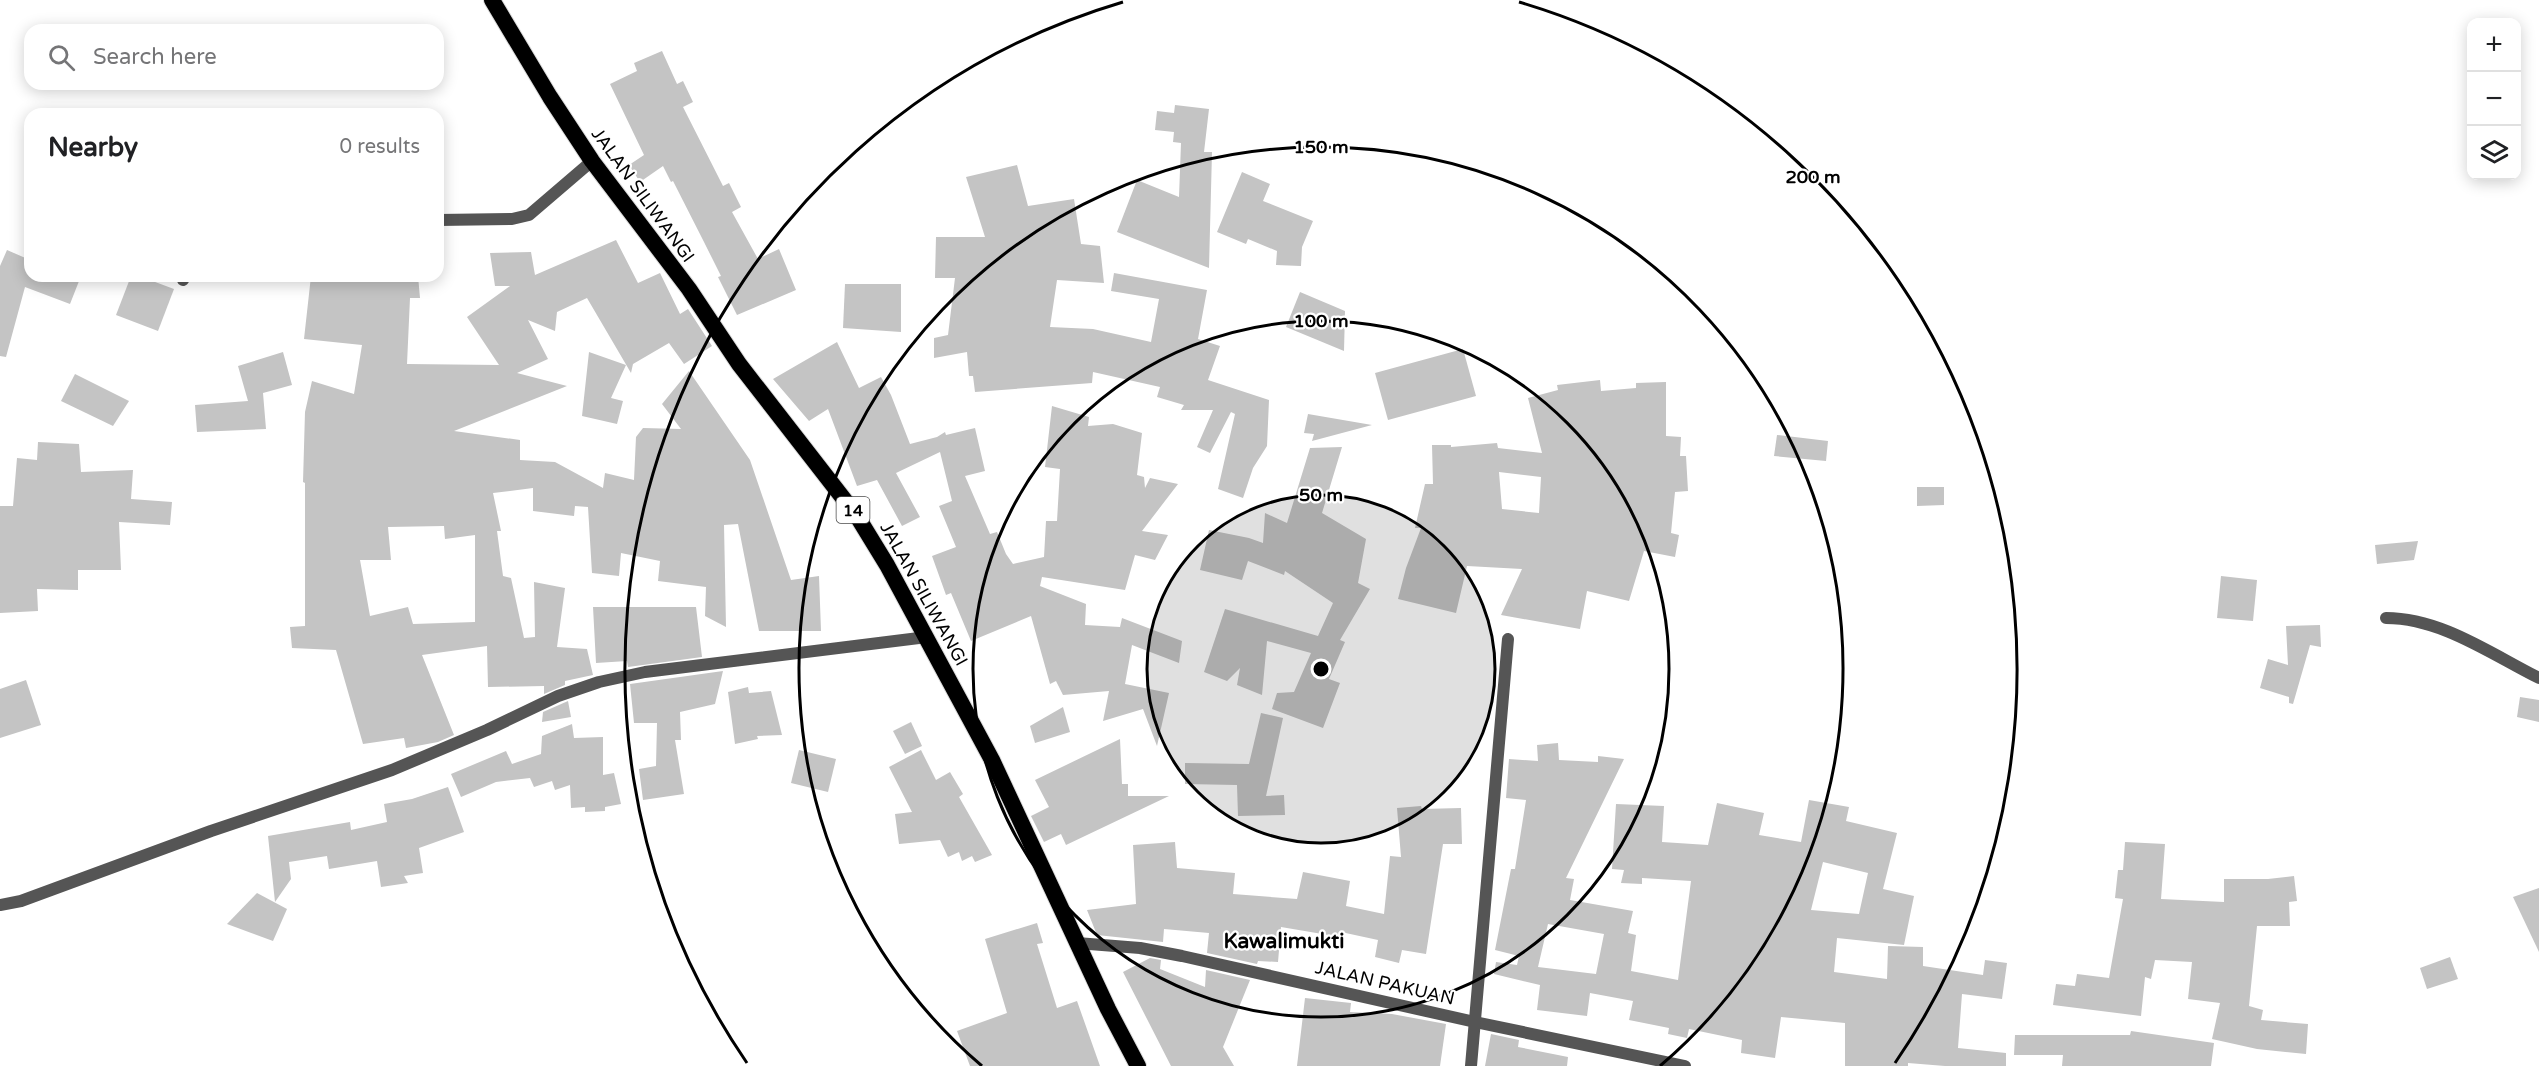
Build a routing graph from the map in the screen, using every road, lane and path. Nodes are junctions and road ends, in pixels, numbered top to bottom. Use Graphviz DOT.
graph roads {
  1 [pos="492,0"];
  2 [pos="592,161"];
  3 [pos="444,220"];
  4 [pos="2386,618"];
  5 [pos="927,637"];
  6 [pos="1508,639"];
  7 [pos="2539,678"];
  8 [pos="0,905"];
  9 [pos="1077,943"];
  10 [pos="1475,1022"];
  11 [pos="1138,1066"];
  12 [pos="1471,1066"];
  13 [pos="1685,1066"];
  1 -- 2 [label="highway, JALAN SILIWANGI / 14"];
  2 -- 3 [label="street"];
  2 -- 5 [label="highway, JALAN SILIWANGI / 14"];
  4 -- 7 [label="street"];
  5 -- 8 [label="street"];
  5 -- 9 [label="highway, JALAN SILIWANGI / 14"];
  6 -- 10 [label="street"];
  9 -- 10 [label="street, JALAN PAKUAN"];
  9 -- 11 [label="highway, JALAN SILIWANGI / 14"];
  10 -- 12 [label="street"];
  10 -- 13 [label="street, JALAN PAKUAN"];
}
